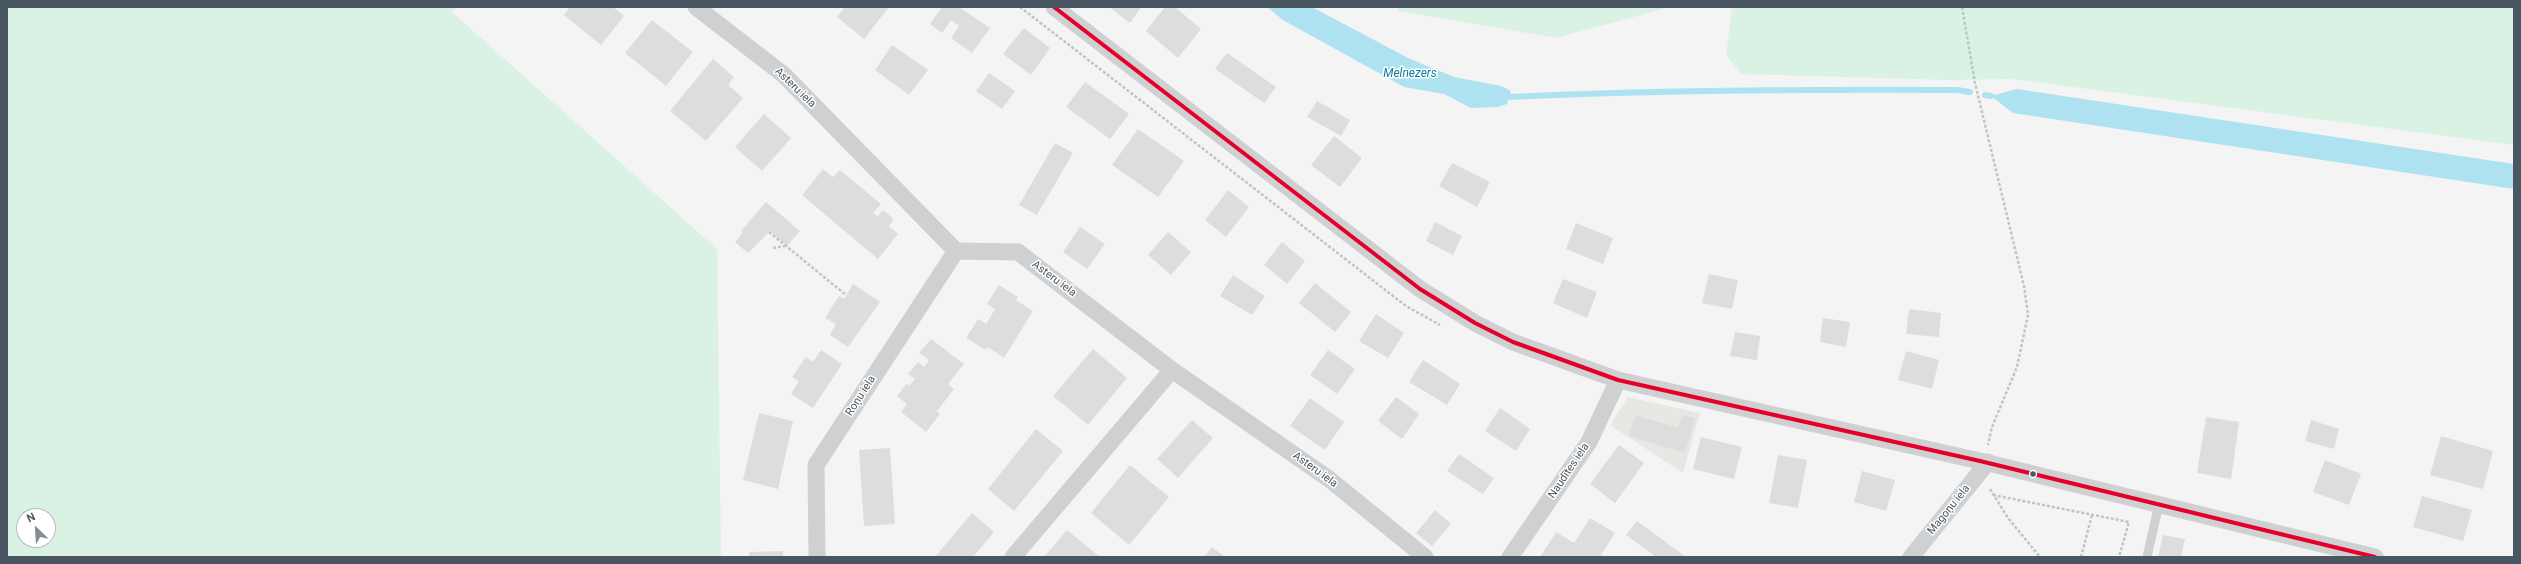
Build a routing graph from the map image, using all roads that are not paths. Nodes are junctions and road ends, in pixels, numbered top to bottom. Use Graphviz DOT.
graph roads {
  1 [pos="696,7"];
  2 [pos="1054,7"];
  3 [pos="956,251"];
  4 [pos="1172,370"];
  5 [pos="1618,380"];
  6 [pos="1983,465"];
  7 [pos="2159,504"];
  8 [pos="817,557"];
  9 [pos="1013,557"];
  10 [pos="1425,557"];
  11 [pos="1510,557"];
  12 [pos="1911,557"];
  13 [pos="2147,557"];
  14 [pos="2375,557"];
  1 -- 3 [label="street, Asteru iela"];
  2 -- 5 [label="street"];
  3 -- 4 [label="street, Asteru iela"];
  3 -- 8 [label="street, Roņu iela"];
  4 -- 9 [label="street"];
  4 -- 10 [label="street, Asteru iela"];
  5 -- 6 [label="street"];
  5 -- 11 [label="street, Naudītes iela"];
  6 -- 7 [label="street"];
  6 -- 12 [label="street, Magoņu iela"];
  7 -- 13 [label="lane"];
  7 -- 14 [label="street"];
}
